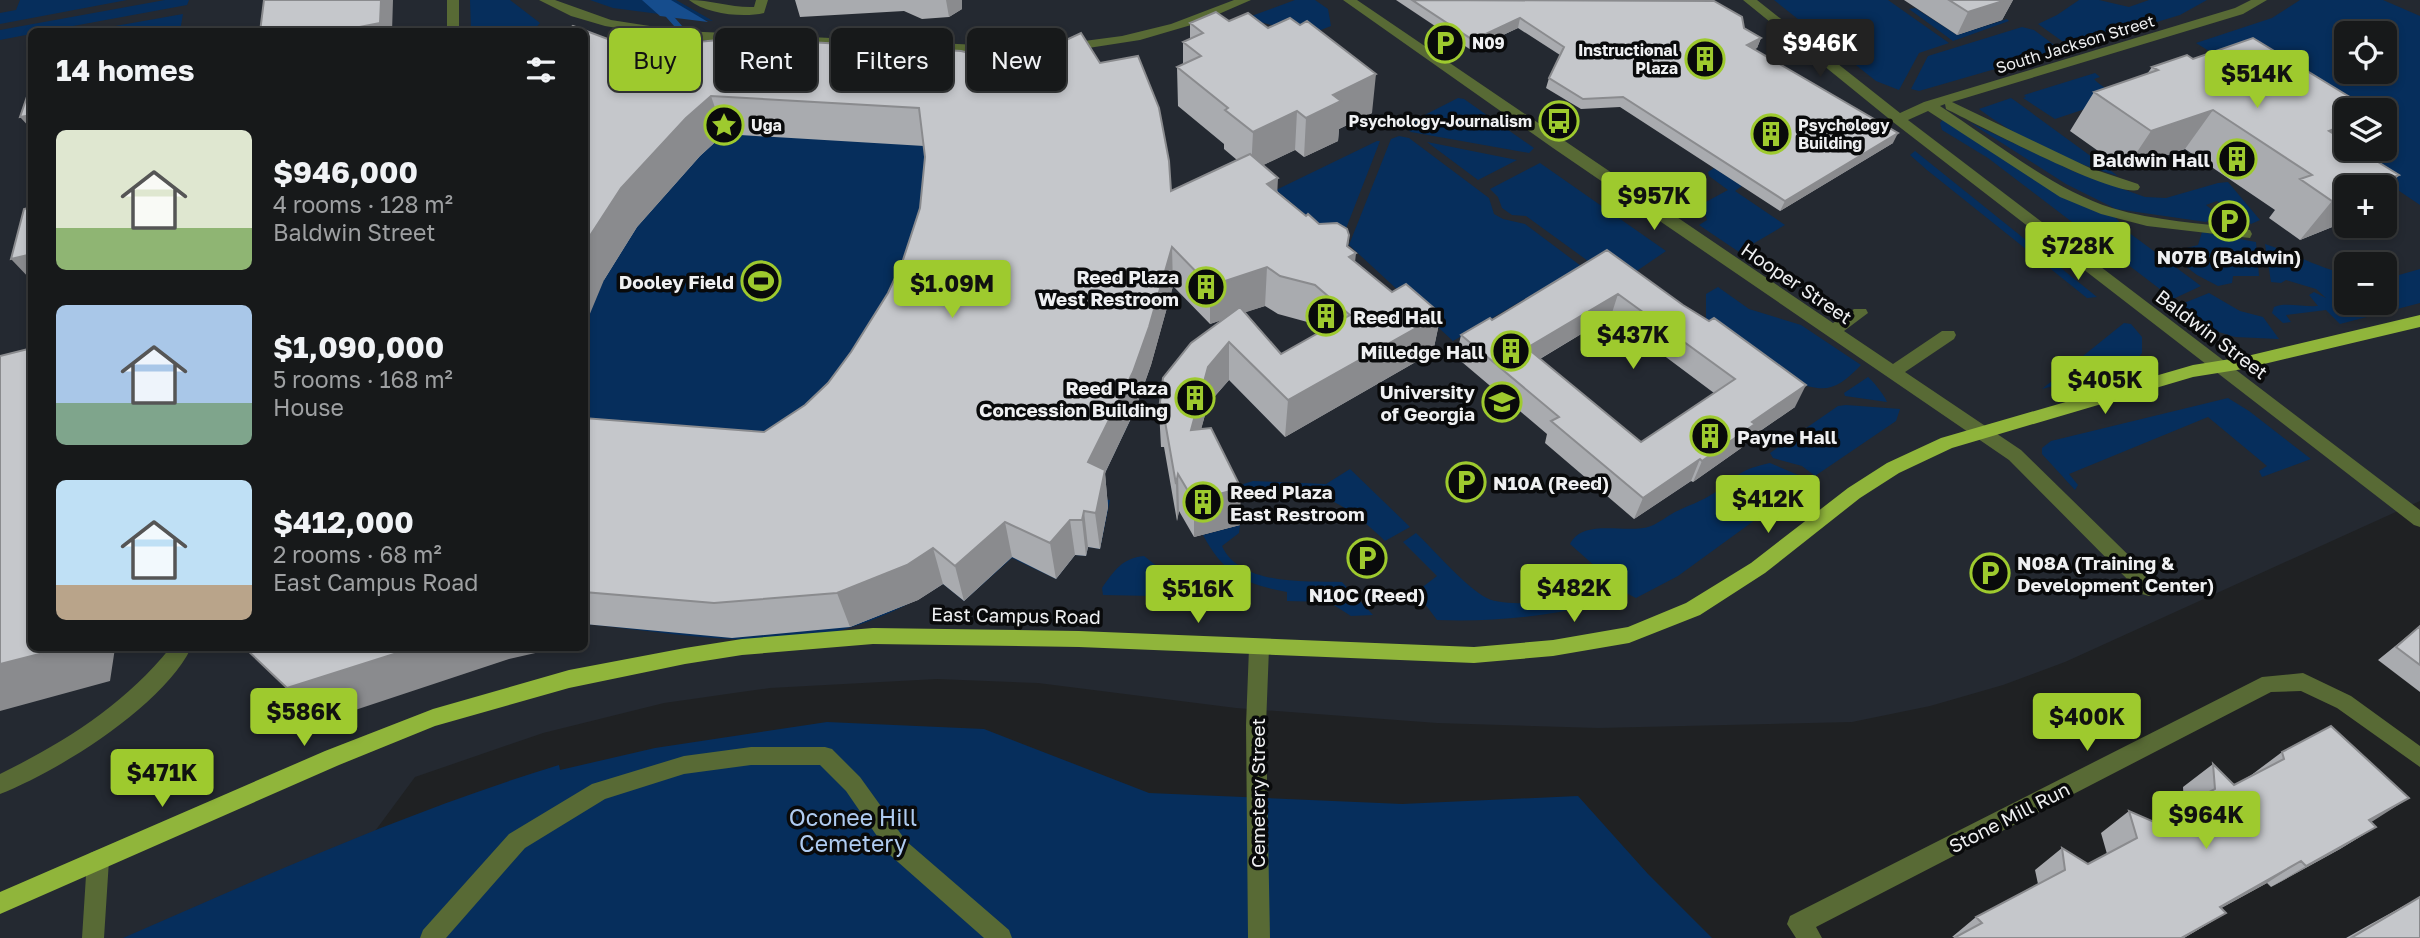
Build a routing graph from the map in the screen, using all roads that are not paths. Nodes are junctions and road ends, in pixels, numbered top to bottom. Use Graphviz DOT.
graph roads {
  1 [pos="453,0"];
  2 [pos="545,0"];
  3 [pos="695,0"];
  4 [pos="762,0"];
  5 [pos="1245,0"];
  6 [pos="1349,0"];
  7 [pos="1749,0"];
  8 [pos="2261,0"];
  9 [pos="715,3"];
  10 [pos="453,28"];
  11 [pos="1936,103"];
  12 [pos="1898,118"];
  13 [pos="2133,187"];
  14 [pos="2245,234"];
  15 [pos="1860,313"];
  16 [pos="2420,321"];
  17 [pos="1833,331"];
  18 [pos="1948,335"];
  19 [pos="2220,366"];
  20 [pos="1894,372"];
  21 [pos="1982,431"];
  22 [pos="2420,520"];
  23 [pos="2149,589"];
  24 [pos="1259,648"];
  25 [pos="179,651"];
  26 [pos="2420,758"];
  27 [pos="0,783"];
  28 [pos="98,860"];
  29 [pos="0,903"];
  30 [pos="93,938"];
  31 [pos="431,938"];
  32 [pos="1001,938"];
  33 [pos="1259,938"];
  34 [pos="1811,938"];
  1 -- 10 [label="street"];
  2 -- 5 [label="street"];
  3 -- 9 [label="street"];
  4 -- 9 [label="street"];
  6 -- 17 [label="street, Hooper Street"];
  7 -- 12 [label="street, Baldwin Street"];
  8 -- 11 [label="street, South Jackson Street"];
  11 -- 12 [label="street, South Jackson Street"];
  11 -- 13 [label="street"];
  11 -- 14 [label="street"];
  12 -- 19 [label="street, Baldwin Street"];
  15 -- 17 [label="street"];
  16 -- 19 [label="main road, East Campus Road"];
  17 -- 20 [label="street, Hooper Street"];
  18 -- 20 [label="street"];
  19 -- 21 [label="main road, East Campus Road"];
  19 -- 22 [label="street, Baldwin Street"];
  20 -- 21 [label="street, Hooper Street"];
  21 -- 23 [label="street, Hooper Street"];
  21 -- 24 [label="main road, East Campus Road"];
  24 -- 28 [label="main road, East Campus Road"];
  24 -- 33 [label="street, Cemetery Street"];
  25 -- 27 [label="street"];
  26 -- 34 [label="street, Stone Mill Run"];
  28 -- 29 [label="main road, East Campus Road"];
  28 -- 30 [label="street"];
  31 -- 32 [label="street"];
}
